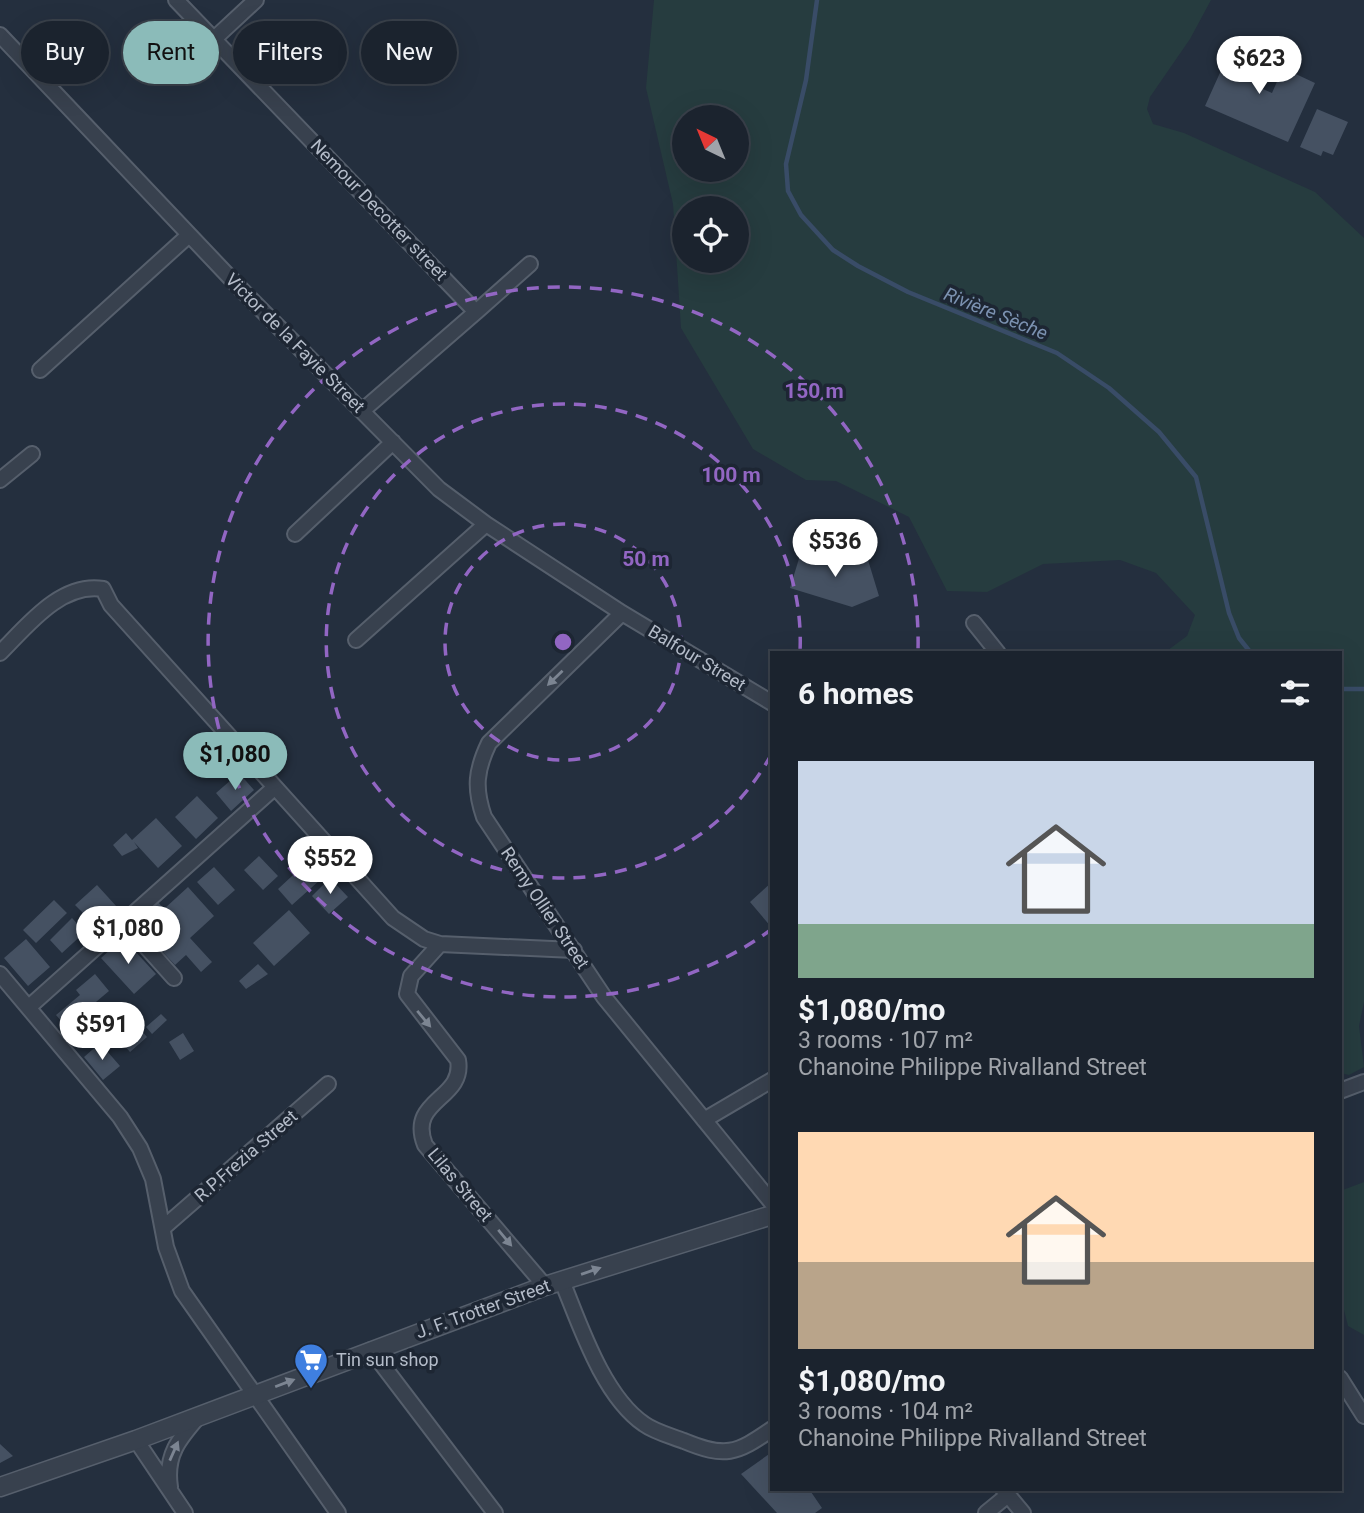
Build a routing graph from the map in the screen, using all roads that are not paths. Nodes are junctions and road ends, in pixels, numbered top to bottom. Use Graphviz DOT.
graph roads {
  1 [pos="176,0"];
  2 [pos="256,0"];
  3 [pos="196,21"];
  4 [pos="219,34"];
  5 [pos="0,35"];
  6 [pos="219,44"];
  7 [pos="189,235"];
  8 [pos="530,264"];
  9 [pos="476,312"];
  10 [pos="40,370"];
  11 [pos="362,411"];
  12 [pos="393,442"];
  13 [pos="32,454"];
  14 [pos="0,480"];
  15 [pos="486,524"];
  16 [pos="295,534"];
  17 [pos="622,614"];
  18 [pos="974,623"];
  19 [pos="356,640"];
  20 [pos="996,651"];
  21 [pos="0,653"];
  22 [pos="770,702"];
  23 [pos="274,788"];
  24 [pos="124,922"];
  25 [pos="440,944"];
  26 [pos="574,950"];
  27 [pos="0,974"];
  28 [pos="174,978"];
  29 [pos="29,1007"];
  30 [pos="770,1081"];
  31 [pos="1364,1083"];
  32 [pos="328,1084"];
  33 [pos="1342,1090"];
  34 [pos="704,1120"];
  35 [pos="770,1201"];
  36 [pos="770,1216"];
  37 [pos="163,1228"];
  38 [pos="554,1283"];
  39 [pos="371,1350"];
  40 [pos="1342,1381"];
  41 [pos="255,1394"];
  42 [pos="199,1416"];
  43 [pos="1364,1416"];
  44 [pos="770,1430"];
  45 [pos="136,1440"];
  46 [pos="0,1487"];
  47 [pos="171,1492"];
  48 [pos="1006,1492"];
  49 [pos="186,1513"];
  50 [pos="338,1513"];
  51 [pos="495,1513"];
  52 [pos="986,1513"];
  53 [pos="1023,1513"];
  1 -- 3 [label="street, Nemour Decotter street"];
  2 -- 4 [label="street"];
  5 -- 7 [label="street, Victor de la Fayie Street"];
  6 -- 9 [label="street, Nemour Decotter street"];
  7 -- 10 [label="street"];
  7 -- 11 [label="street, Victor de la Fayie Street"];
  8 -- 9 [label="street"];
  9 -- 11 [label="street"];
  11 -- 12 [label="street, Victor de la Fayie Street"];
  12 -- 15 [label="street, Victor de la Fayie Street"];
  12 -- 16 [label="street"];
  13 -- 14 [label="street"];
  15 -- 17 [label="street, Victor de la Fayie Street"];
  15 -- 19 [label="street"];
  17 -- 22 [label="street, Balfour Street"];
  17 -- 26 [label="street, Remy Ollier Street, one-way"];
  18 -- 20 [label="street"];
  21 -- 23 [label="street"];
  23 -- 24 [label="street"];
  23 -- 25 [label="street"];
  24 -- 28 [label="street"];
  24 -- 29 [label="street"];
  25 -- 26 [label="street"];
  25 -- 38 [label="street, Lilas Street, one-way"];
  26 -- 34 [label="street, Remy Ollier Street"];
  27 -- 29 [label="street"];
  29 -- 37 [label="street"];
  30 -- 34 [label="street"];
  31 -- 33 [label="street"];
  32 -- 37 [label="street, R.P.Frezia Street"];
  34 -- 35 [label="street, Remy Ollier Street"];
  38 -- 36 [label="street, J. F. Trotter Street, one-way"];
  37 -- 41 [label="street"];
  38 -- 39 [label="street, J. F. Trotter Street"];
  38 -- 44 [label="street"];
  41 -- 39 [label="street, J. F. Trotter Street, one-way"];
  39 -- 51 [label="street"];
  40 -- 43 [label="street"];
  41 -- 42 [label="street, J. F. Trotter Street"];
  41 -- 50 [label="street"];
  42 -- 45 [label="street, J. F. Trotter Street"];
  47 -- 42 [label="street, one-way"];
  45 -- 46 [label="street, J. F. Trotter Street"];
  45 -- 47 [label="street"];
  47 -- 49 [label="street"];
  48 -- 52 [label="street"];
  48 -- 53 [label="street"];
}
